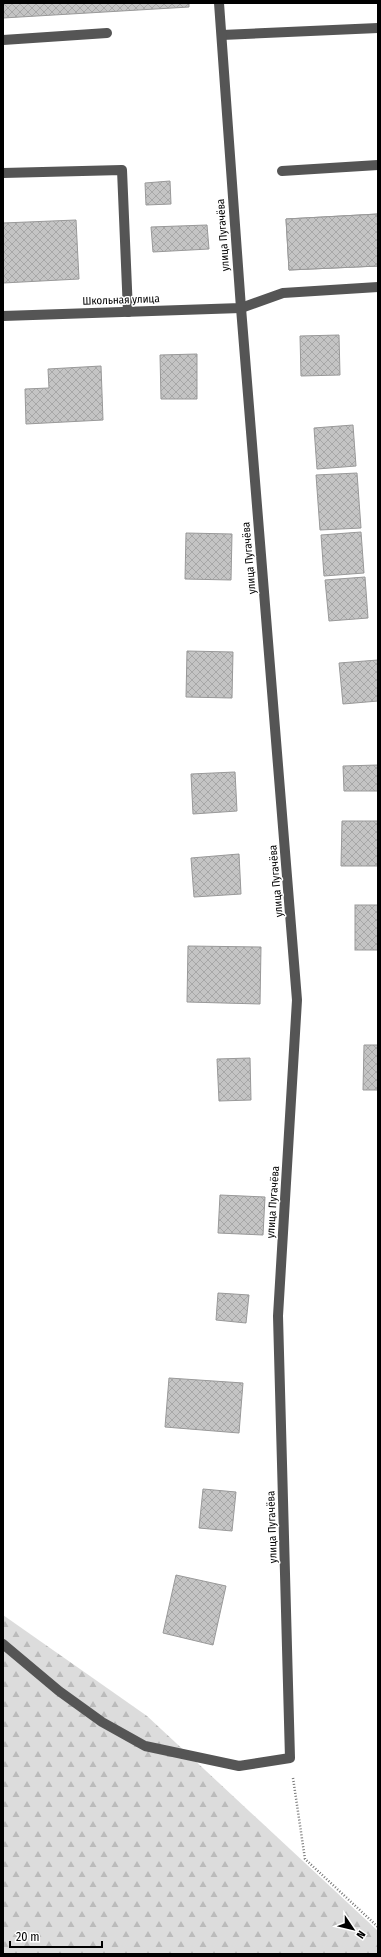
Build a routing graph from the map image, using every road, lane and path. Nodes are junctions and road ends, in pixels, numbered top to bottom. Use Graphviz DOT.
graph roads {
  1 [pos="219,3"];
  2 [pos="378,28"];
  3 [pos="107,33"];
  4 [pos="222,35"];
  5 [pos="3,40"];
  6 [pos="378,165"];
  7 [pos="282,171"];
  8 [pos="3,173"];
  9 [pos="378,287"];
  10 [pos="241,308"];
  11 [pos="128,312"];
  12 [pos="3,316"];
  13 [pos="3,1644"];
  14 [pos="290,1758"];
  15 [pos="378,1927"];
  1 -- 4 [label="street, улица Пугачёва"];
  2 -- 4 [label="street"];
  3 -- 5 [label="street"];
  4 -- 10 [label="street, улица Пугачёва"];
  6 -- 7 [label="street"];
  8 -- 11 [label="street"];
  9 -- 10 [label="street, Школьная улица"];
  10 -- 11 [label="street, Школьная улица"];
  10 -- 14 [label="street, улица Пугачёва"];
  11 -- 12 [label="street, Школьная улица"];
  13 -- 14 [label="street"];
  14 -- 15 [label="path"];
}
